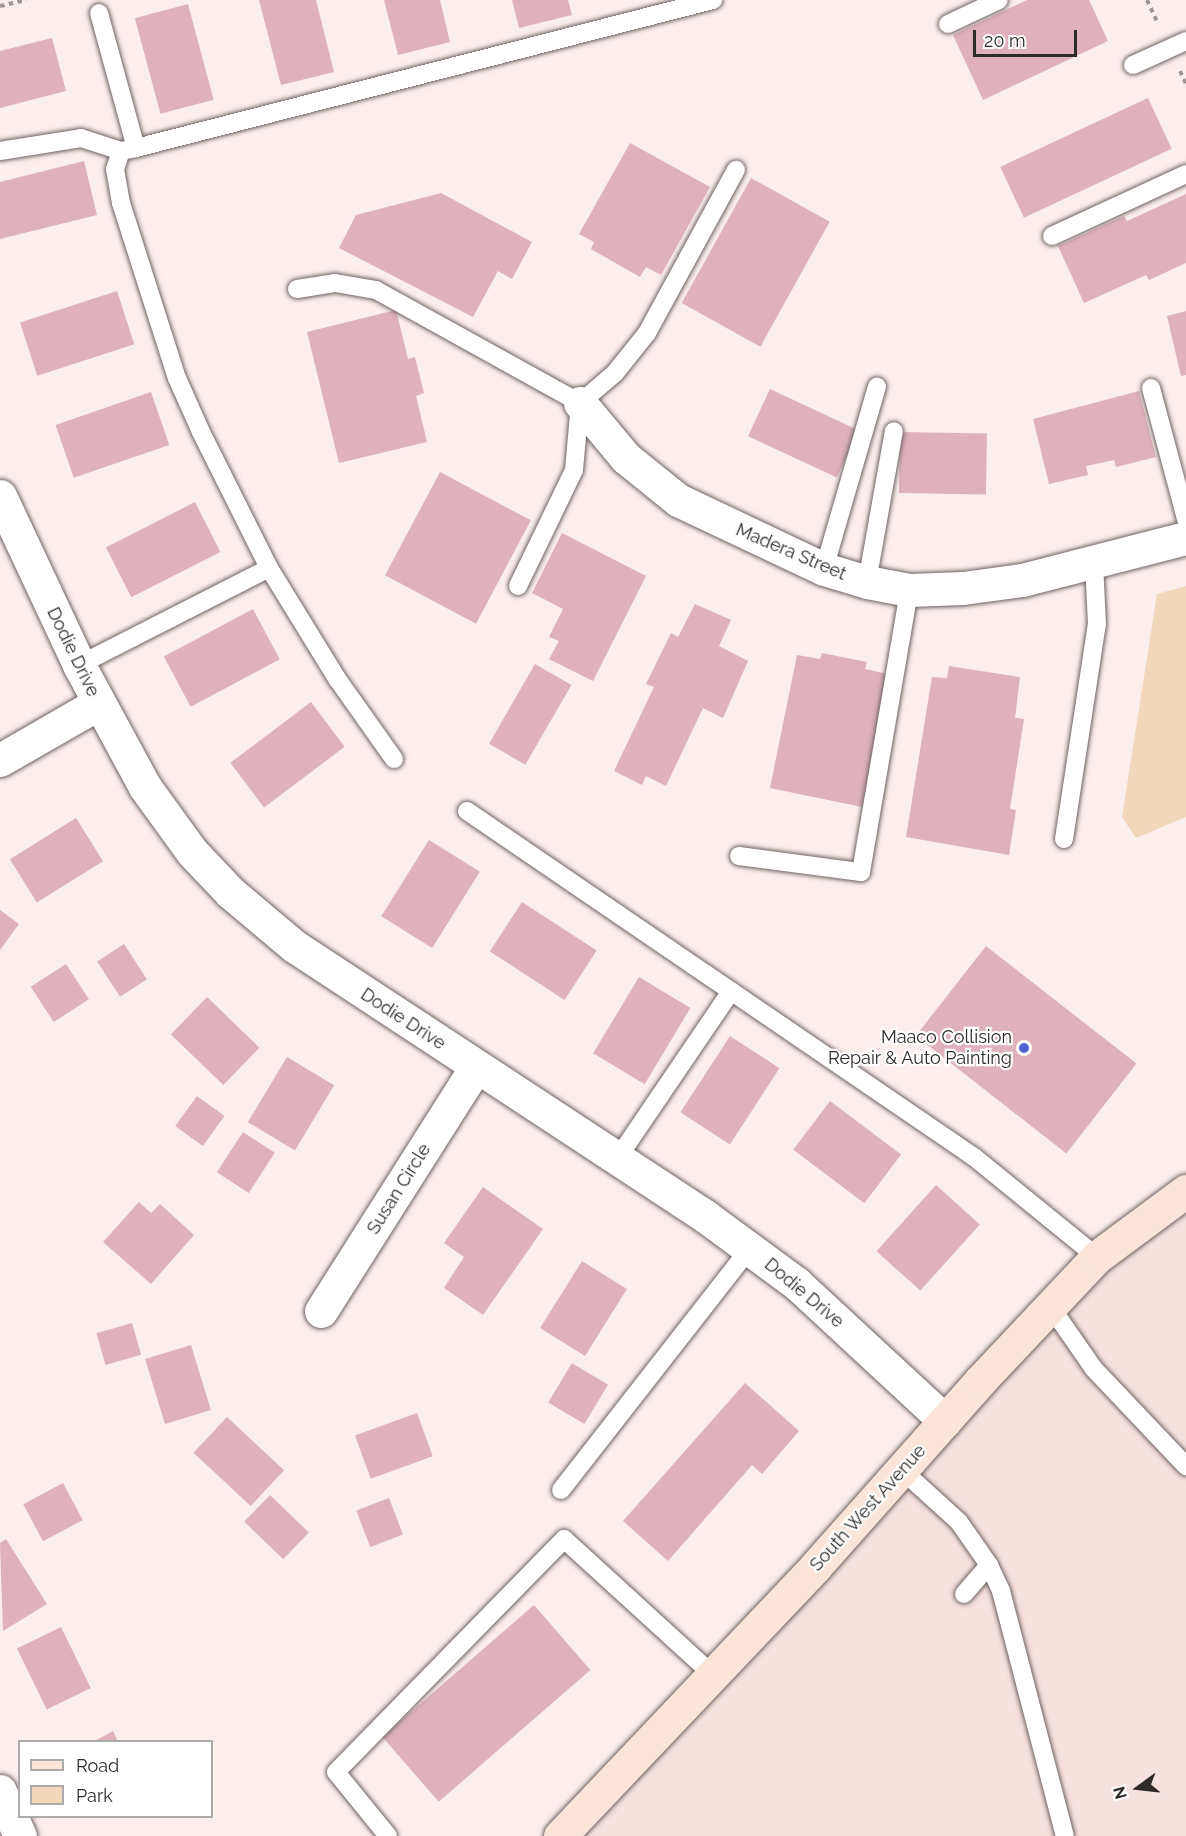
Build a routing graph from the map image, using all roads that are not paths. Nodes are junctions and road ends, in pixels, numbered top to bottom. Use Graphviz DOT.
graph roads {
  1 [pos="713,0"];
  2 [pos="999,0"];
  3 [pos="99,13"];
  4 [pos="948,24"];
  5 [pos="1186,40"];
  6 [pos="1134,65"];
  7 [pos="129,150"];
  8 [pos="0,152"];
  9 [pos="736,170"];
  10 [pos="1186,174"];
  11 [pos="1052,236"];
  12 [pos="297,289"];
  13 [pos="877,387"];
  14 [pos="1150,388"];
  15 [pos="580,403"];
  16 [pos="894,431"];
  17 [pos="0,496"];
  18 [pos="1186,519"];
  19 [pos="1186,538"];
  20 [pos="1094,562"];
  21 [pos="269,568"];
  22 [pos="824,569"];
  23 [pos="867,582"];
  24 [pos="518,586"];
  25 [pos="909,590"];
  26 [pos="79,665"];
  27 [pos="99,703"];
  28 [pos="394,759"];
  29 [pos="0,760"];
  30 [pos="467,811"];
  31 [pos="1064,839"];
  32 [pos="739,856"];
  33 [pos="731,991"];
  34 [pos="476,1067"];
  35 [pos="617,1159"];
  36 [pos="1186,1191"];
  37 [pos="749,1248"];
  38 [pos="1097,1257"];
  39 [pos="1051,1306"];
  40 [pos="321,1311"];
  41 [pos="945,1421"];
  42 [pos="1186,1466"];
  43 [pos="903,1471"];
  44 [pos="561,1491"];
  45 [pos="989,1565"];
  46 [pos="964,1594"];
  47 [pos="713,1675"];
  48 [pos="0,1791"];
  49 [pos="20,1836"];
  50 [pos="388,1836"];
  51 [pos="560,1836"];
  52 [pos="1065,1836"];
  1 -- 7 [label="lane"];
  2 -- 4 [label="lane"];
  3 -- 7 [label="lane"];
  5 -- 6 [label="lane"];
  7 -- 8 [label="lane"];
  7 -- 21 [label="lane"];
  9 -- 15 [label="lane"];
  10 -- 11 [label="lane"];
  12 -- 15 [label="lane"];
  13 -- 22 [label="lane"];
  14 -- 18 [label="lane"];
  15 -- 22 [label="street, Madera Street"];
  15 -- 24 [label="lane"];
  16 -- 23 [label="lane"];
  17 -- 26 [label="street, Dodie Drive"];
  19 -- 20 [label="street, Madera Street"];
  20 -- 25 [label="street, Madera Street"];
  20 -- 31 [label="lane"];
  21 -- 26 [label="lane"];
  21 -- 28 [label="lane"];
  22 -- 23 [label="street, Madera Street"];
  23 -- 25 [label="street, Madera Street"];
  25 -- 32 [label="lane"];
  26 -- 27 [label="street, Dodie Drive"];
  27 -- 29 [label="street"];
  27 -- 34 [label="street, Dodie Drive"];
  30 -- 33 [label="lane"];
  33 -- 35 [label="lane"];
  33 -- 38 [label="lane"];
  34 -- 35 [label="street, Dodie Drive"];
  34 -- 40 [label="street, Susan Circle"];
  35 -- 37 [label="street, Dodie Drive"];
  36 -- 38 [label="street, South West Avenue"];
  37 -- 41 [label="street, Dodie Drive"];
  37 -- 44 [label="lane"];
  38 -- 39 [label="street, South West Avenue"];
  39 -- 41 [label="street, South West Avenue"];
  39 -- 42 [label="lane"];
  41 -- 43 [label="street, South West Avenue"];
  43 -- 45 [label="lane"];
  43 -- 47 [label="street, South West Avenue"];
  45 -- 46 [label="lane"];
  45 -- 52 [label="lane"];
  47 -- 50 [label="lane"];
  47 -- 51 [label="street, South West Avenue"];
  48 -- 49 [label="street"];
}
